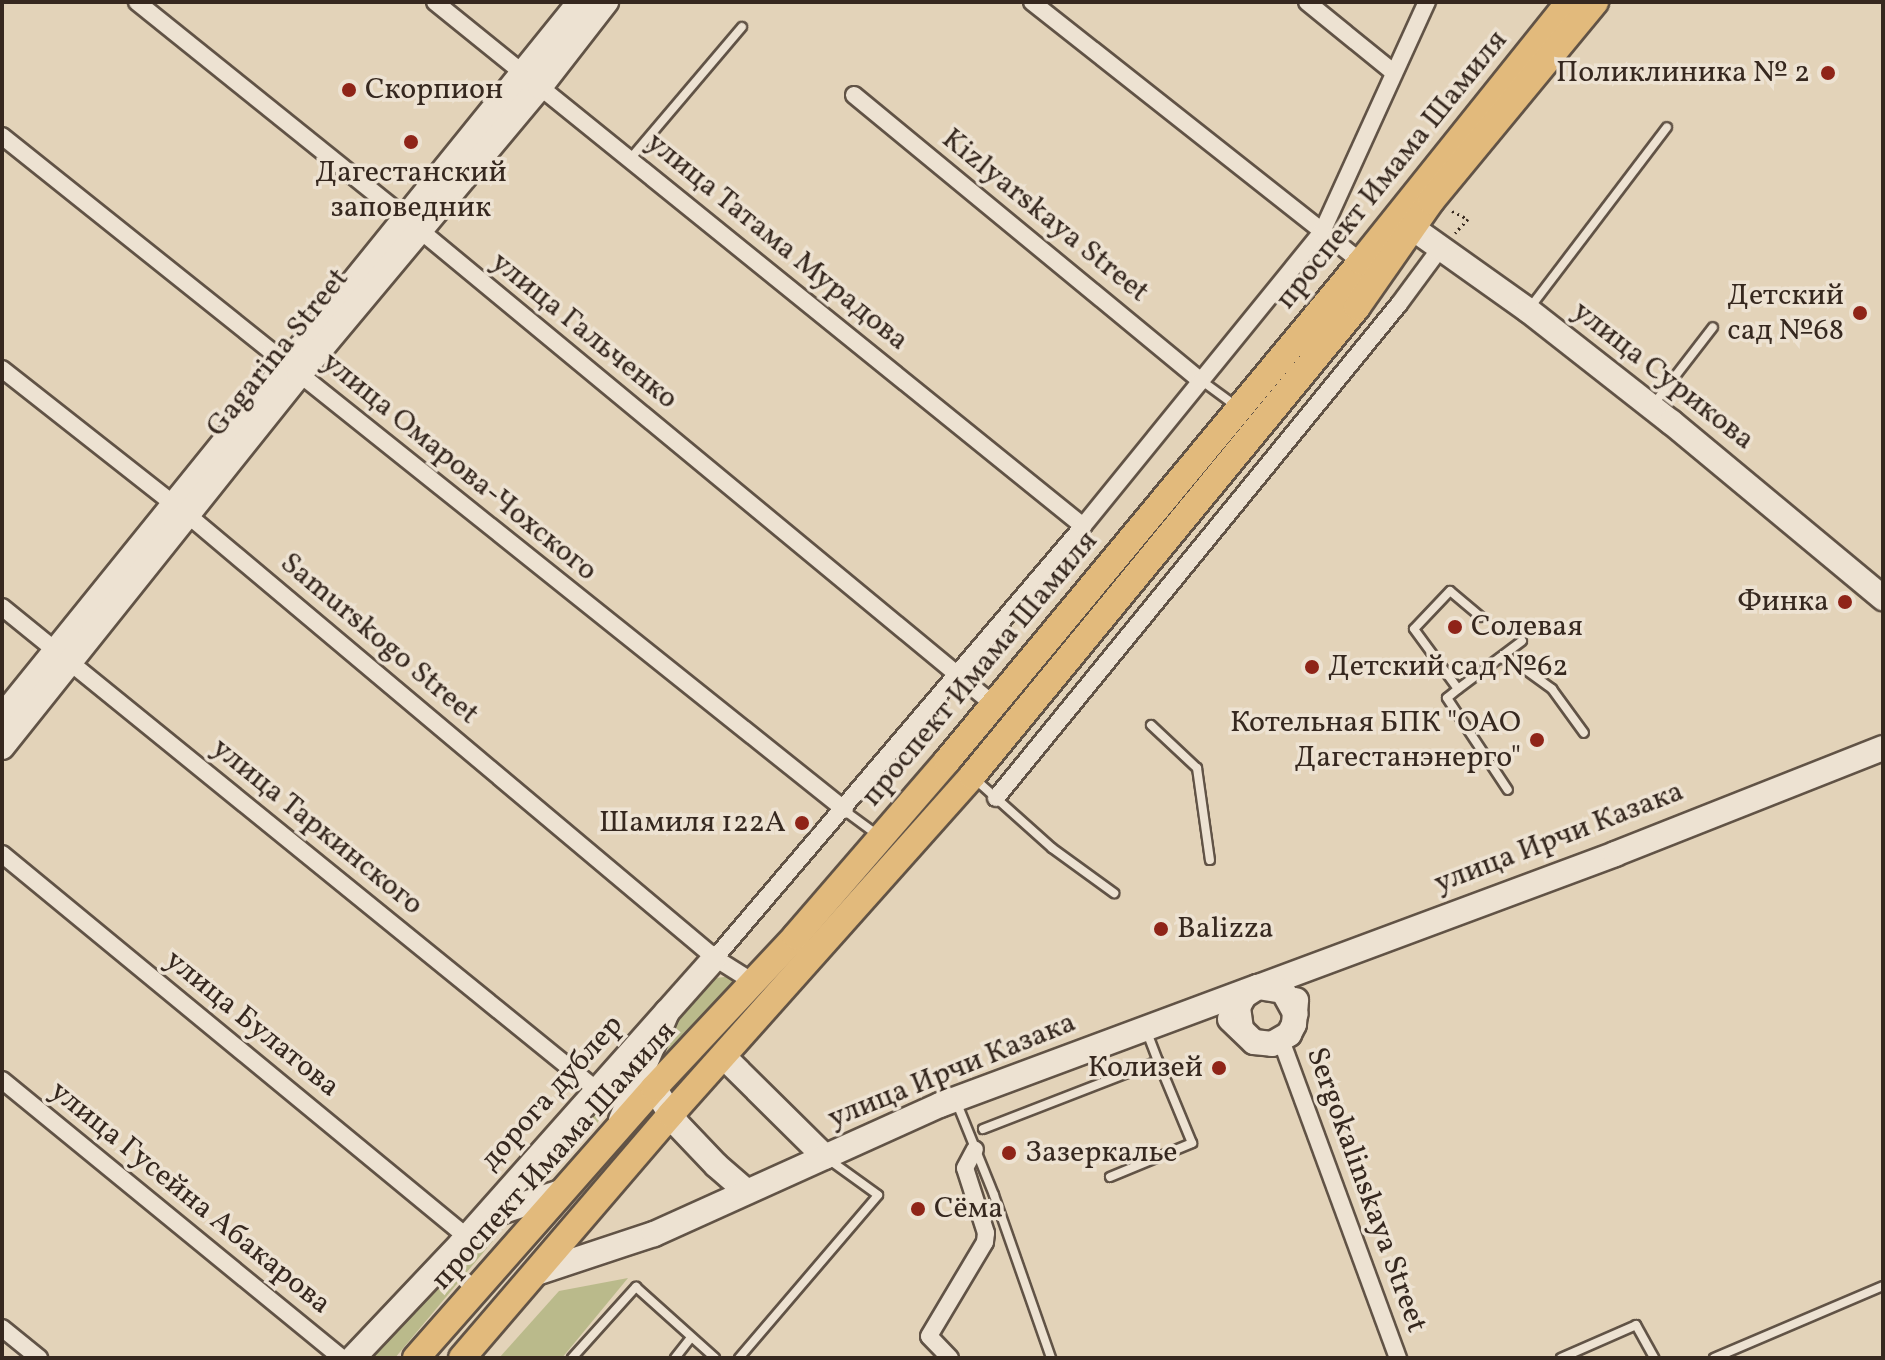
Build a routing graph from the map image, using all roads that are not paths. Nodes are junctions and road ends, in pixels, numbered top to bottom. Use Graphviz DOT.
graph roads {
  1 [pos="137,2"];
  2 [pos="435,2"];
  3 [pos="580,2"];
  4 [pos="606,2"];
  5 [pos="1032,2"];
  6 [pos="1307,2"];
  7 [pos="1427,2"];
  8 [pos="1569,2"];
  9 [pos="1595,2"];
  10 [pos="742,27"];
  11 [pos="1393,72"];
  12 [pos="532,80"];
  13 [pos="854,95"];
  14 [pos="1667,127"];
  15 [pos="2,136"];
  16 [pos="630,159"];
  17 [pos="1404,222"];
  18 [pos="411,224"];
  19 [pos="1322,232"];
  20 [pos="1441,247"];
  21 [pos="1369,269"];
  22 [pos="1528,310"];
  23 [pos="1713,327"];
  24 [pos="2,369"];
  25 [pos="292,369"];
  26 [pos="1201,381"];
  27 [pos="1238,408"];
  28 [pos="1651,408"];
  29 [pos="181,510"];
  30 [pos="1083,526"];
  31 [pos="1879,589"];
  32 [pos="2,607"];
  33 [pos="1481,617"];
  34 [pos="1522,641"];
  35 [pos="64,657"];
  36 [pos="1500,658"];
  37 [pos="958,675"];
  38 [pos="1458,689"];
  39 [pos="994,705"];
  40 [pos="2,717"];
  41 [pos="1151,725"];
  42 [pos="1584,733"];
  43 [pos="2,747"];
  44 [pos="1883,748"];
  45 [pos="972,776"];
  46 [pos="1508,790"];
  47 [pos="996,798"];
  48 [pos="845,810"];
  49 [pos="880,837"];
  50 [pos="2,854"];
  51 [pos="1210,860"];
  52 [pos="1114,893"];
  53 [pos="715,958"];
  54 [pos="1307,966"];
  55 [pos="753,982"];
  56 [pos="1258,987"];
  57 [pos="1193,1010"];
  58 [pos="667,1012"];
  59 [pos="1296,1014"];
  60 [pos="1145,1028"];
  61 [pos="1241,1029"];
  62 [pos="1281,1040"];
  63 [pos="724,1057"];
  64 [pos="1158,1061"];
  65 [pos="2,1080"];
  66 [pos="654,1088"];
  67 [pos="598,1091"];
  68 [pos="955,1100"];
  69 [pos="671,1114"];
  70 [pos="983,1129"];
  71 [pos="617,1130"];
  72 [pos="975,1149"];
  73 [pos="825,1157"];
  74 [pos="1110,1177"];
  75 [pos="746,1191"];
  76 [pos="561,1192"];
  77 [pos="486,1217"];
  78 [pos="467,1237"];
  79 [pos="539,1272"];
  80 [pos="1883,1286"];
  81 [pos="2,1328"];
  82 [pos="690,1339"];
  83 [pos="39,1358"];
  84 [pos="342,1358"];
  85 [pos="353,1358"];
  86 [pos="416,1358"];
  87 [pos="462,1358"];
  88 [pos="572,1358"];
  89 [pos="675,1358"];
  90 [pos="715,1358"];
  91 [pos="739,1358"];
  92 [pos="950,1358"];
  93 [pos="1051,1358"];
  94 [pos="1398,1358"];
  95 [pos="1561,1358"];
  96 [pos="1654,1358"];
  97 [pos="1714,1358"];
  1 -- 18 [label="street, улица Гальченко"];
  2 -- 12 [label="street, улица Татама Мурадова"];
  3 -- 12 [label="main road, Gagarina Street"];
  4 -- 12 [label="main road, Gagarina Street"];
  5 -- 19 [label="street"];
  6 -- 11 [label="street"];
  7 -- 11 [label="street"];
  8 -- 17 [label="main road, проспект Имама Шамиля"];
  9 -- 17 [label="main road, проспект Имама Шамиля"];
  10 -- 16 [label="lane"];
  11 -- 19 [label="street"];
  12 -- 16 [label="street, улица Татама Мурадова"];
  12 -- 18 [label="main road, Gagarina Street"];
  13 -- 26 [label="street, Kizlyarskaya Street"];
  14 -- 22 [label="lane"];
  15 -- 25 [label="street, улица Омарова-Чохского"];
  16 -- 30 [label="street, улица Татама Мурадова"];
  17 -- 20 [label="main road, улица Сурикова"];
  17 -- 21 [label="main road, проспект Имама Шамиля"];
  18 -- 25 [label="main road, Gagarina Street"];
  18 -- 37 [label="street, улица Гальченко"];
  19 -- 21 [label="street"];
  19 -- 26 [label="street"];
  20 -- 22 [label="main road, улица Сурикова"];
  20 -- 47 [label="street"];
  21 -- 27 [label="main road, проспект Имама Шамиля"];
  21 -- 45 [label="main road, проспект Имама Шамиля"];
  22 -- 28 [label="main road, улица Сурикова"];
  23 -- 28 [label="lane"];
  24 -- 29 [label="street, Samurskogo Street"];
  25 -- 29 [label="main road, Gagarina Street"];
  25 -- 48 [label="street, улица Омарова-Чохского"];
  26 -- 27 [label="lane"];
  26 -- 30 [label="street"];
  27 -- 39 [label="main road, проспект Имама Шамиля"];
  28 -- 31 [label="main road, улица Сурикова"];
  29 -- 35 [label="main road, Gagarina Street"];
  29 -- 53 [label="street, Samurskogo Street"];
  30 -- 37 [label="street"];
  32 -- 35 [label="street, улица Таркинского"];
  33 -- 38 [label="lane"];
  34 -- 36 [label="lane"];
  35 -- 40 [label="main road, Gagarina Street"];
  35 -- 43 [label="main road, Gagarina Street"];
  35 -- 67 [label="street, улица Таркинского"];
  36 -- 38 [label="lane"];
  36 -- 42 [label="lane"];
  37 -- 39 [label="street, улица Гальченко"];
  37 -- 48 [label="street"];
  38 -- 46 [label="lane"];
  39 -- 49 [label="main road, проспект Имама Шамиля"];
  41 -- 51 [label="lane"];
  44 -- 54 [label="main road, улица Ирчи Казака"];
  45 -- 47 [label="lane"];
  45 -- 63 [label="main road, проспект Имама Шамиля"];
  47 -- 52 [label="lane"];
  48 -- 49 [label="lane"];
  48 -- 53 [label="street"];
  49 -- 55 [label="main road, проспект Имама Шамиля"];
  50 -- 78 [label="street, улица Булатова"];
  53 -- 55 [label="street, Samurskogo Street"];
  53 -- 58 [label="main road, дорога дублер"];
  54 -- 56 [label="main road, улица Ирчи Казака"];
  54 -- 59 [label="main road"];
  55 -- 66 [label="main road, проспект Имама Шамиля"];
  56 -- 57 [label="main road, улица Ирчи Казака"];
  56 -- 59 [label="main road"];
  56 -- 61 [label="main road"];
  57 -- 60 [label="main road, улица Ирчи Казака"];
  57 -- 61 [label="main road"];
  58 -- 67 [label="main road, дорога дублер"];
  58 -- 71 [label="main road"];
  59 -- 62 [label="main road"];
  60 -- 64 [label="lane"];
  60 -- 68 [label="main road, улица Ирчи Казака"];
  61 -- 62 [label="main road"];
  62 -- 94 [label="street, Sergokalinskaya Street"];
  63 -- 69 [label="main road, проспект Имама Шамиля"];
  63 -- 73 [label="main road"];
  64 -- 70 [label="lane"];
  64 -- 74 [label="lane"];
  65 -- 84 [label="street, улица Гусейна Абакарова"];
  66 -- 69 [label="main road"];
  66 -- 71 [label="main road, проспект Имама Шамиля"];
  67 -- 77 [label="main road, дорога дублер"];
  68 -- 72 [label="lane"];
  68 -- 73 [label="main road, улица Ирчи Казака"];
  69 -- 75 [label="main road"];
  69 -- 79 [label="main road, проспект Имама Шамиля"];
  71 -- 76 [label="main road, проспект Имама Шамиля"];
  72 -- 92 [label="street"];
  72 -- 93 [label="lane"];
  73 -- 75 [label="main road, улица Ирчи Казака"];
  73 -- 91 [label="lane"];
  75 -- 79 [label="main road, улица Ирчи Казака"];
  76 -- 77 [label="main road"];
  76 -- 86 [label="main road, проспект Имама Шамиля"];
  77 -- 78 [label="main road, проспект Имама Шамиля"];
  78 -- 85 [label="main road, проспект Имама Шамиля"];
  79 -- 87 [label="main road, проспект Имама Шамиля"];
  80 -- 97 [label="lane"];
  81 -- 83 [label="street"];
  82 -- 88 [label="lane"];
  82 -- 89 [label="lane"];
  82 -- 90 [label="lane"];
  95 -- 96 [label="lane"];
}
